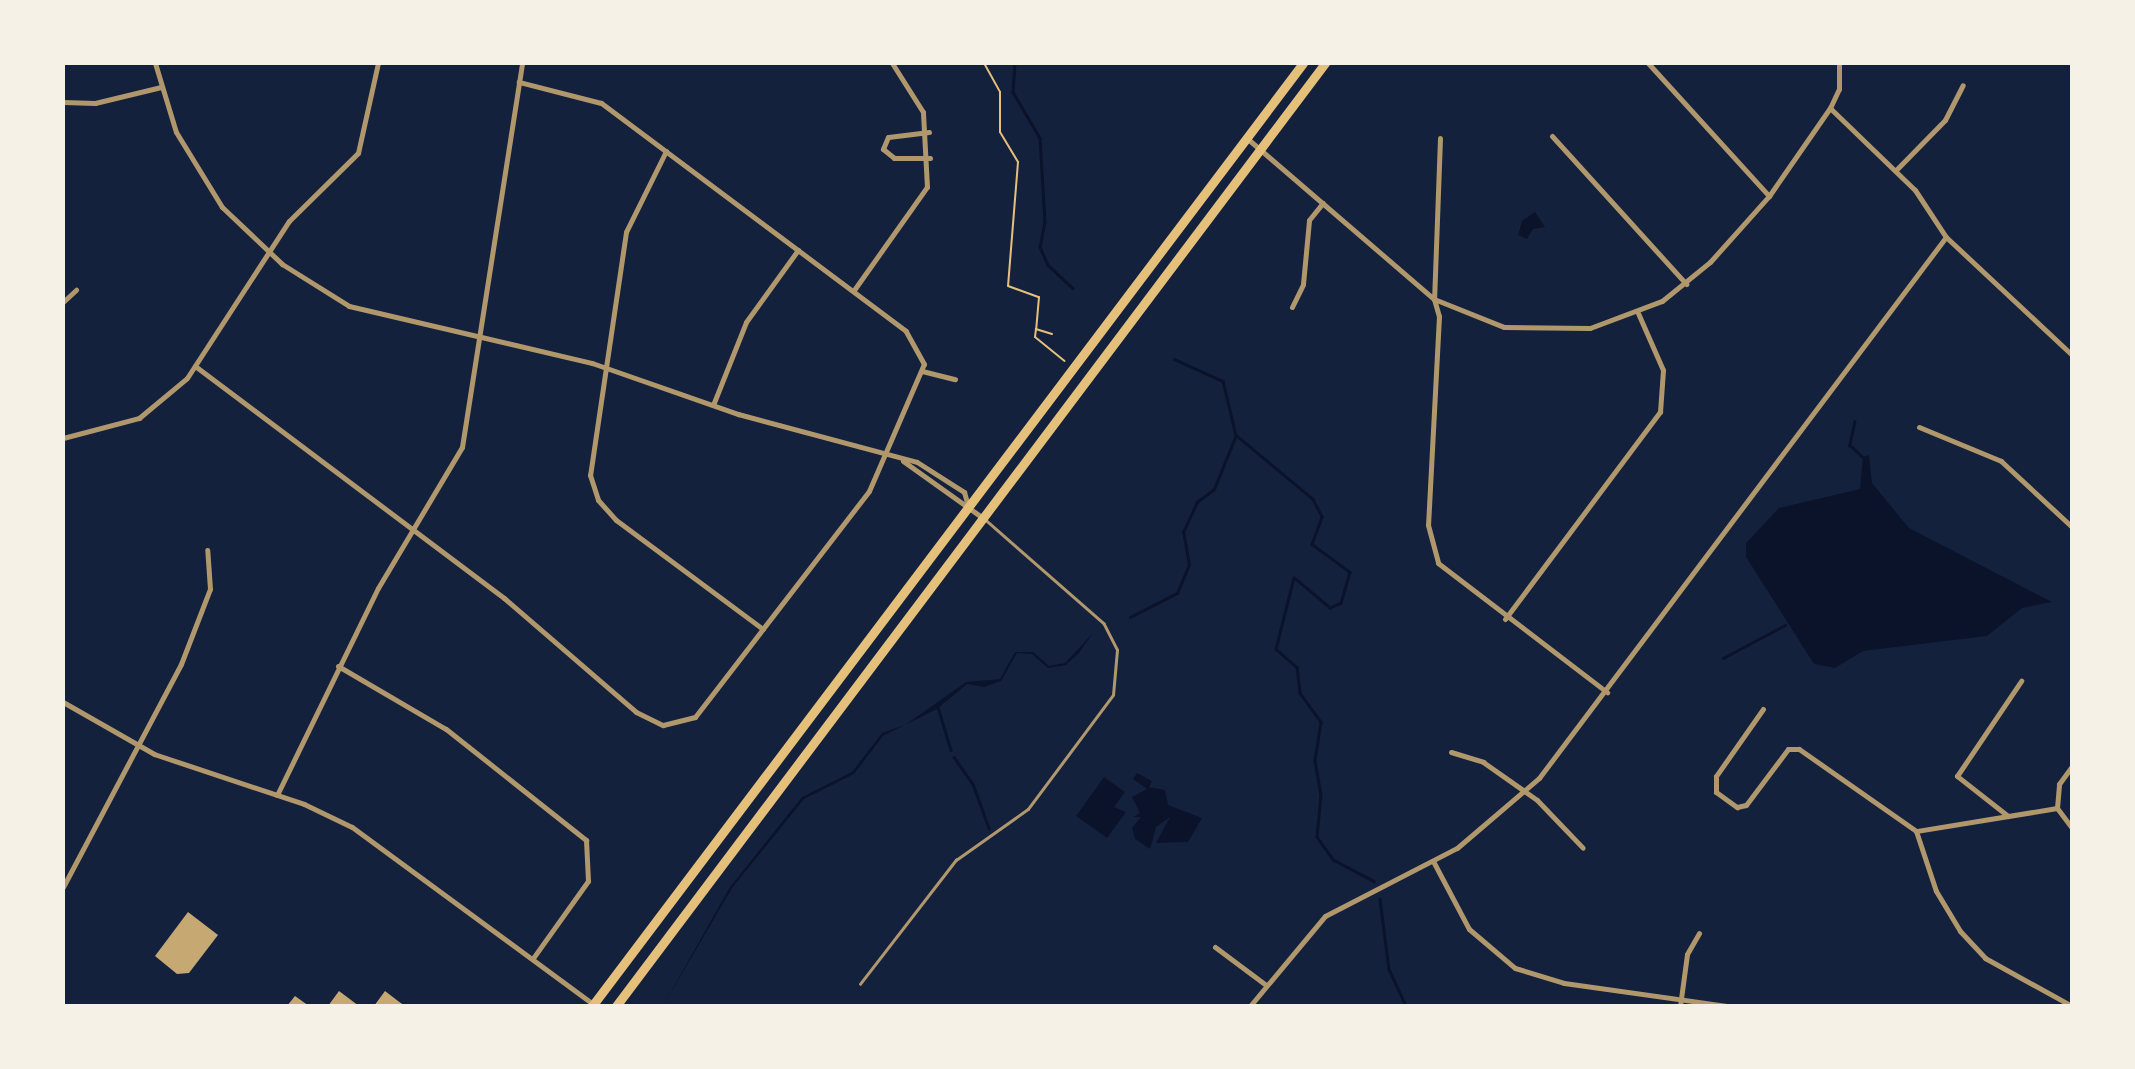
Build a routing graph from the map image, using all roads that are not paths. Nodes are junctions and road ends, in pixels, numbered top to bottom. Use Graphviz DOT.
graph roads {
  1 [pos="155,63"];
  2 [pos="378,63"];
  3 [pos="522,63"];
  4 [pos="892,63"];
  5 [pos="1303,63"];
  6 [pos="1325,63"];
  7 [pos="1648,63"];
  8 [pos="1839,63"];
  9 [pos="519,82"];
  10 [pos="1962,85"];
  11 [pos="161,87"];
  12 [pos="63,102"];
  13 [pos="1830,108"];
  14 [pos="929,132"];
  15 [pos="1552,136"];
  16 [pos="1440,138"];
  17 [pos="1249,140"];
  18 [pos="1262,149"];
  19 [pos="666,151"];
  20 [pos="930,158"];
  21 [pos="1896,170"];
  22 [pos="1769,197"];
  23 [pos="1323,203"];
  24 [pos="1946,237"];
  25 [pos="798,250"];
  26 [pos="269,253"];
  27 [pos="1686,284"];
  28 [pos="76,290"];
  29 [pos="854,290"];
  30 [pos="1434,299"];
  31 [pos="63,302"];
  32 [pos="1292,307"];
  33 [pos="1638,313"];
  34 [pos="480,337"];
  35 [pos="2072,355"];
  36 [pos="195,366"];
  37 [pos="604,368"];
  38 [pos="922,372"];
  39 [pos="955,379"];
  40 [pos="713,404"];
  41 [pos="1919,427"];
  42 [pos="63,438"];
  43 [pos="888,455"];
  44 [pos="903,461"];
  45 [pos="968,506"];
  46 [pos="983,518"];
  47 [pos="2072,527"];
  48 [pos="410,528"];
  49 [pos="207,550"];
  50 [pos="1505,619"];
  51 [pos="763,629"];
  52 [pos="338,666"];
  53 [pos="2021,681"];
  54 [pos="1607,692"];
  55 [pos="63,702"];
  56 [pos="1763,709"];
  57 [pos="141,748"];
  58 [pos="1451,752"];
  59 [pos="2072,766"];
  60 [pos="1526,793"];
  61 [pos="277,794"];
  62 [pos="2057,808"];
  63 [pos="2008,816"];
  64 [pos="2072,828"];
  65 [pos="1916,831"];
  66 [pos="1583,848"];
  67 [pos="1433,861"];
  68 [pos="63,862"];
  69 [pos="71,869"];
  70 [pos="63,887"];
  71 [pos="1699,933"];
  72 [pos="1215,947"];
  73 [pos="533,958"];
  74 [pos="860,984"];
  75 [pos="1266,985"];
  76 [pos="1681,998"];
  77 [pos="592,1005"];
  78 [pos="616,1006"];
  79 [pos="1250,1006"];
  80 [pos="1680,1006"];
  81 [pos="1728,1006"];
  82 [pos="2071,1006"];
  1 -- 11 [label="street"];
  2 -- 26 [label="street"];
  3 -- 9 [label="street"];
  4 -- 14 [label="street"];
  5 -- 17 [label="main road"];
  6 -- 18 [label="main road"];
  7 -- 22 [label="street"];
  8 -- 13 [label="street"];
  9 -- 19 [label="street"];
  9 -- 34 [label="street"];
  10 -- 21 [label="street"];
  11 -- 12 [label="street"];
  11 -- 26 [label="street"];
  13 -- 21 [label="street"];
  13 -- 22 [label="street"];
  14 -- 20 [label="street"];
  14 -- 20 [label="street"];
  15 -- 27 [label="street"];
  16 -- 30 [label="street"];
  17 -- 18 [label="street"];
  17 -- 45 [label="main road"];
  18 -- 23 [label="street"];
  18 -- 46 [label="main road"];
  19 -- 25 [label="street"];
  19 -- 37 [label="street"];
  20 -- 29 [label="street"];
  21 -- 24 [label="street"];
  22 -- 27 [label="street"];
  23 -- 30 [label="street"];
  23 -- 32 [label="street"];
  24 -- 35 [label="street"];
  24 -- 54 [label="street"];
  25 -- 29 [label="street"];
  25 -- 40 [label="street"];
  26 -- 34 [label="street"];
  26 -- 36 [label="street"];
  27 -- 33 [label="street"];
  28 -- 31 [label="street"];
  29 -- 38 [label="street"];
  30 -- 33 [label="street"];
  30 -- 50 [label="street"];
  33 -- 50 [label="street"];
  34 -- 37 [label="street"];
  34 -- 48 [label="street"];
  36 -- 42 [label="street"];
  36 -- 48 [label="street"];
  37 -- 40 [label="street"];
  37 -- 51 [label="street"];
  38 -- 39 [label="street"];
  38 -- 43 [label="street"];
  40 -- 43 [label="street"];
  41 -- 47 [label="street"];
  43 -- 44 [label="street"];
  43 -- 51 [label="street"];
  44 -- 45 [label="street"];
  44 -- 45 [label="street"];
  45 -- 46 [label="street"];
  45 -- 77 [label="main road"];
  46 -- 74 [label="lane"];
  46 -- 78 [label="main road"];
  48 -- 51 [label="street"];
  48 -- 52 [label="street"];
  49 -- 57 [label="street"];
  50 -- 54 [label="street"];
  52 -- 61 [label="street"];
  52 -- 73 [label="street"];
  53 -- 63 [label="street"];
  54 -- 60 [label="street"];
  55 -- 57 [label="street"];
  56 -- 65 [label="street"];
  57 -- 61 [label="street"];
  57 -- 69 [label="street"];
  58 -- 60 [label="street"];
  59 -- 62 [label="street"];
  60 -- 66 [label="street"];
  60 -- 67 [label="street"];
  61 -- 73 [label="street"];
  62 -- 63 [label="street"];
  62 -- 64 [label="street"];
  63 -- 65 [label="street"];
  65 -- 82 [label="street"];
  67 -- 75 [label="street"];
  67 -- 76 [label="street"];
  68 -- 69 [label="street"];
  69 -- 70 [label="street"];
  71 -- 76 [label="street"];
  72 -- 75 [label="street"];
  73 -- 77 [label="street"];
  75 -- 79 [label="street"];
  76 -- 80 [label="street"];
  76 -- 81 [label="street"];
}
